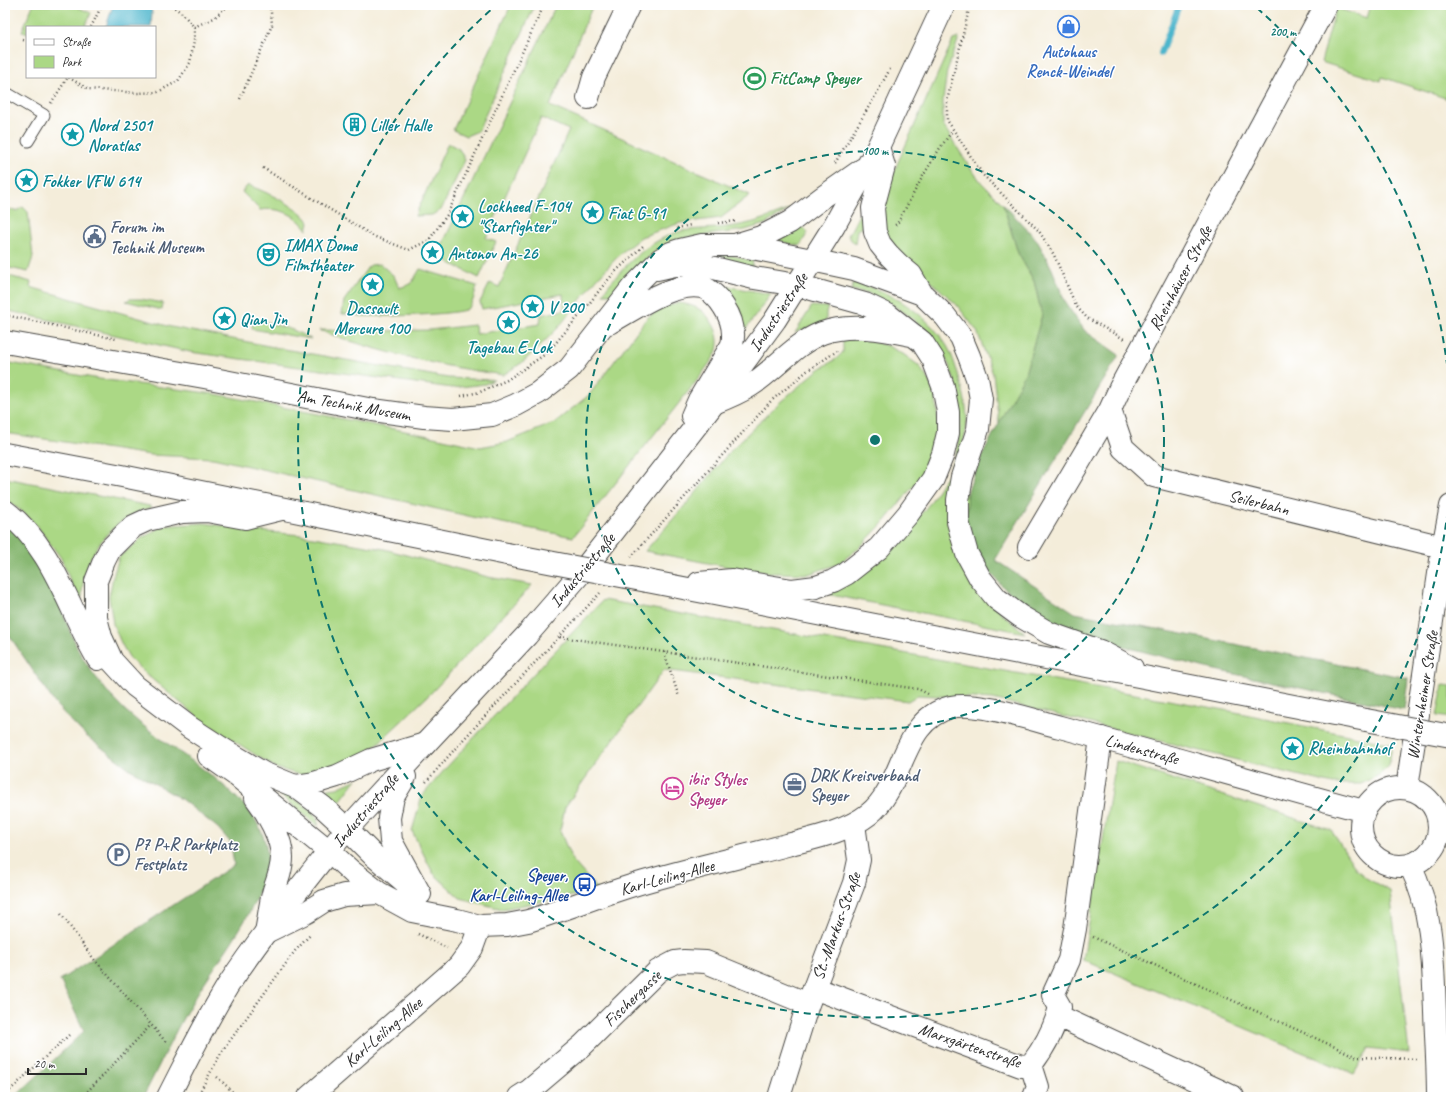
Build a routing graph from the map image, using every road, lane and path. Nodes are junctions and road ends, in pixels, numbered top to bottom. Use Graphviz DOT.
graph roads {
  1 [pos="102,5"];
  2 [pos="171,5"];
  3 [pos="229,5"];
  4 [pos="269,5"];
  5 [pos="544,5"];
  6 [pos="629,5"];
  7 [pos="944,5"];
  8 [pos="970,5"];
  9 [pos="1326,5"];
  10 [pos="92,26"];
  11 [pos="194,27"];
  12 [pos="23,40"];
  13 [pos="26,41"];
  14 [pos="891,67"];
  15 [pos="67,78"];
  16 [pos="70,78"];
  17 [pos="5,92"];
  18 [pos="588,98"];
  19 [pos="240,99"];
  20 [pos="44,114"];
  21 [pos="953,130"];
  22 [pos="28,141"];
  23 [pos="873,156"];
  24 [pos="834,164"];
  25 [pos="263,168"];
  26 [pos="742,220"];
  27 [pos="717,223"];
  28 [pos="698,224"];
  29 [pos="673,230"];
  30 [pos="875,232"];
  31 [pos="645,245"];
  32 [pos="737,245"];
  33 [pos="812,260"];
  34 [pos="648,271"];
  35 [pos="796,285"];
  36 [pos="922,294"];
  37 [pos="5,315"];
  38 [pos="601,328"];
  39 [pos="915,335"];
  40 [pos="117,339"];
  41 [pos="5,342"];
  42 [pos="1143,348"];
  43 [pos="458,396"];
  44 [pos="714,403"];
  45 [pos="1110,410"];
  46 [pos="687,438"];
  47 [pos="5,454"];
  48 [pos="281,509"];
  49 [pos="5,511"];
  50 [pos="1450,518"];
  51 [pos="1029,547"];
  52 [pos="1443,547"];
  53 [pos="672,585"];
  54 [pos="560,637"];
  55 [pos="664,652"];
  56 [pos="1154,679"];
  57 [pos="679,697"];
  58 [pos="951,707"];
  59 [pos="1451,736"];
  60 [pos="1100,738"];
  61 [pos="425,744"];
  62 [pos="236,775"];
  63 [pos="295,786"];
  64 [pos="1407,788"];
  65 [pos="1364,811"];
  66 [pos="1445,821"];
  67 [pos="854,824"];
  68 [pos="347,829"];
  69 [pos="1446,846"];
  70 [pos="330,851"];
  71 [pos="1410,865"];
  72 [pos="379,893"];
  73 [pos="420,894"];
  74 [pos="62,914"];
  75 [pos="457,920"];
  76 [pos="480,926"];
  77 [pos="1075,929"];
  78 [pos="411,931"];
  79 [pos="266,932"];
  80 [pos="313,933"];
  81 [pos="472,948"];
  82 [pos="811,996"];
  83 [pos="1058,1016"];
  84 [pos="151,1025"];
  85 [pos="69,1035"];
  86 [pos="166,1042"];
  87 [pos="1437,1060"];
  88 [pos="1031,1065"];
  89 [pos="217,1077"];
  90 [pos="1442,1094"];
  91 [pos="10,1097"];
  92 [pos="82,1097"];
  93 [pos="168,1097"];
  94 [pos="197,1097"];
  95 [pos="238,1097"];
  96 [pos="309,1097"];
  97 [pos="519,1097"];
  98 [pos="779,1097"];
  99 [pos="1034,1097"];
  100 [pos="1233,1097"];
  1 -- 10 [label="path"];
  2 -- 11 [label="path"];
  3 -- 11 [label="path"];
  4 -- 19 [label="path"];
  5 -- 25 [label="path"];
  6 -- 18 [label="street"];
  7 -- 23 [label="street, Industriestraße"];
  8 -- 21 [label="path"];
  9 -- 42 [label="street, Rheinhäuser Straße"];
  11 -- 16 [label="path"];
  12 -- 13 [label="path"];
  14 -- 24 [label="path"];
  15 -- 20 [label="path"];
  17 -- 20 [label="lane"];
  20 -- 22 [label="lane"];
  21 -- 30 [label="path"];
  21 -- 42 [label="path"];
  23 -- 30 [label="street"];
  23 -- 32 [label="street"];
  23 -- 33 [label="street, Industriestraße"];
  26 -- 27 [label="path"];
  28 -- 29 [label="path"];
  30 -- 36 [label="street"];
  31 -- 43 [label="path"];
  32 -- 33 [label="street, Am Technik Museum"];
  32 -- 34 [label="street, Am Technik Museum"];
  33 -- 35 [label="street, Industriestraße"];
  33 -- 36 [label="street, Am Technik Museum"];
  34 -- 35 [label="street"];
  34 -- 38 [label="street, Am Technik Museum"];
  35 -- 39 [label="street"];
  35 -- 44 [label="street, Industriestraße"];
  36 -- 56 [label="street"];
  37 -- 40 [label="path"];
  38 -- 41 [label="street, Am Technik Museum"];
  38 -- 46 [label="street"];
  39 -- 44 [label="street"];
  39 -- 53 [label="street"];
  42 -- 45 [label="street, Rheinhäuser Straße"];
  44 -- 46 [label="street, Industriestraße"];
  45 -- 51 [label="street, Rheinhäuser Straße"];
  45 -- 52 [label="street, Seilerbahn"];
  46 -- 61 [label="street, Industriestraße"];
  47 -- 48 [label="street"];
  48 -- 53 [label="street, bridge"];
  48 -- 63 [label="street, Karl-Leiling-Allee"];
  49 -- 62 [label="street"];
  50 -- 52 [label="street, Winternheimer Straße"];
  52 -- 64 [label="street, Winternheimer Straße"];
  53 -- 56 [label="street"];
  54 -- 55 [label="path"];
  55 -- 57 [label="path"];
  55 -- 58 [label="path"];
  56 -- 59 [label="street, bridge"];
  58 -- 60 [label="street, Lindenstraße"];
  58 -- 67 [label="street, Lindenstraße"];
  60 -- 65 [label="street, Lindenstraße"];
  60 -- 77 [label="street"];
  61 -- 63 [label="street"];
  61 -- 68 [label="street, Industriestraße"];
  61 -- 73 [label="street"];
  62 -- 70 [label="street, Karl-Leiling-Allee"];
  62 -- 79 [label="street"];
  63 -- 68 [label="street, Karl-Leiling-Allee"];
  64 -- 65 [label="street"];
  64 -- 66 [label="street"];
  65 -- 71 [label="street"];
  66 -- 69 [label="street"];
  67 -- 76 [label="street, Karl-Leiling-Allee"];
  67 -- 82 [label="street, St.-Markus-Straße"];
  68 -- 70 [label="street, Industriestraße"];
  68 -- 73 [label="street, Karl-Leiling-Allee"];
  69 -- 71 [label="street"];
  70 -- 72 [label="street, Karl-Leiling-Allee"];
  70 -- 79 [label="street, Industriestraße"];
  71 -- 87 [label="street"];
  72 -- 75 [label="street, Karl-Leiling-Allee"];
  72 -- 79 [label="street"];
  73 -- 75 [label="street, Karl-Leiling-Allee"];
  74 -- 84 [label="path"];
  75 -- 76 [label="street, Karl-Leiling-Allee"];
  76 -- 81 [label="street, Karl-Leiling-Allee"];
  77 -- 83 [label="street"];
  77 -- 87 [label="path"];
  78 -- 81 [label="path"];
  79 -- 93 [label="street, Industriestraße"];
  80 -- 94 [label="path"];
  81 -- 96 [label="street, Karl-Leiling-Allee"];
  82 -- 88 [label="street, Marxgärtenstraße"];
  82 -- 97 [label="street, Fischergasse"];
  82 -- 98 [label="street, St.-Markus-Straße"];
  83 -- 88 [label="street, Marxgärtenstraße"];
  83 -- 100 [label="street"];
  84 -- 86 [label="path"];
  84 -- 92 [label="path"];
  85 -- 91 [label="path"];
  87 -- 90 [label="street"];
  88 -- 99 [label="street"];
  89 -- 95 [label="path"];
}
